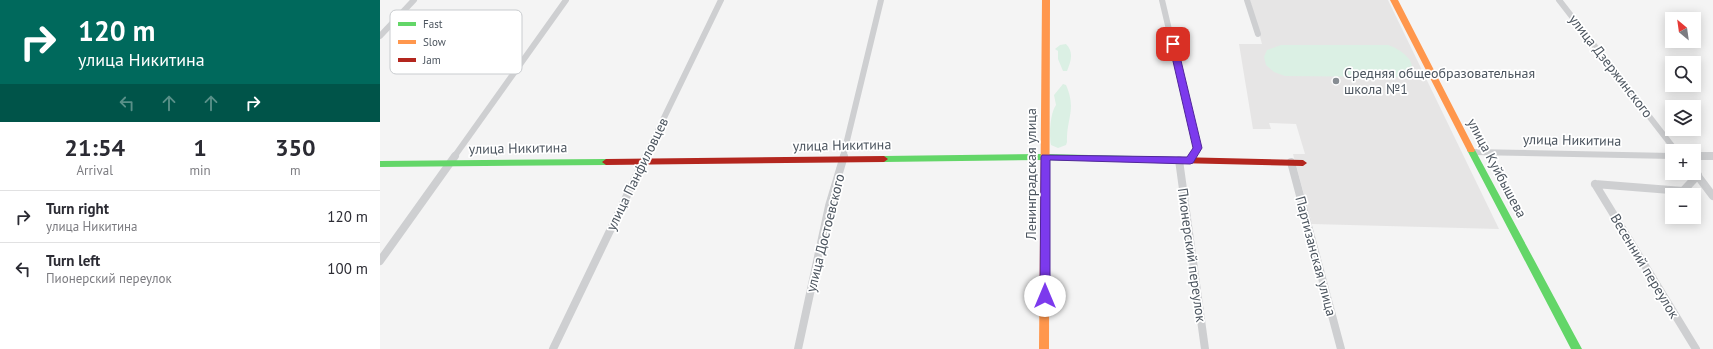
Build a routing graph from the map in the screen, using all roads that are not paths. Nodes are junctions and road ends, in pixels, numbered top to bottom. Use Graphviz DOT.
graph roads {
  1 [pos="414,0"];
  2 [pos="566,0"];
  3 [pos="721,0"];
  4 [pos="881,0"];
  5 [pos="1046,0"];
  6 [pos="1162,0"];
  7 [pos="1247,0"];
  8 [pos="1394,0"];
  9 [pos="1559,0"];
  10 [pos="405,10"];
  11 [pos="390,25"];
  12 [pos="1258,34"];
  13 [pos="380,36"];
  14 [pos="522,61"];
  15 [pos="513,74"];
  16 [pos="1671,144"];
  17 [pos="1472,152"];
  18 [pos="1665,156"];
  19 [pos="1701,156"];
  20 [pos="1713,156"];
  21 [pos="1045,157"];
  22 [pos="843,159"];
  23 [pos="1179,160"];
  24 [pos="1190,160"];
  25 [pos="643,161"];
  26 [pos="1291,162"];
  27 [pos="449,163"];
  28 [pos="1304,163"];
  29 [pos="380,164"];
  30 [pos="1691,180"];
  31 [pos="1701,180"];
  32 [pos="1713,196"];
  33 [pos="380,261"];
  34 [pos="554,349"];
  35 [pos="798,349"];
  36 [pos="1044,349"];
  37 [pos="1206,349"];
  38 [pos="1340,349"];
  39 [pos="1577,349"];
  40 [pos="1696,349"];
  1 -- 10 [label="street"];
  2 -- 14 [label="street"];
  3 -- 25 [label="street, улица Панфиловцев"];
  4 -- 22 [label="street, улица Достоевского"];
  5 -- 21 [label="street, Ленинградская улица"];
  6 -- 24 [label="street"];
  7 -- 12 [label="street"];
  8 -- 17 [label="street, улица Куйбышева"];
  9 -- 16 [label="street, улица Дзержинского"];
  11 -- 13 [label="street"];
  15 -- 27 [label="street"];
  17 -- 18 [label="street, улица Никитина"];
  17 -- 39 [label="street, улица Куйбышева"];
  19 -- 20 [label="street"];
  21 -- 22 [label="street, улица Никитина"];
  21 -- 23 [label="street, улица Никитина"];
  21 -- 36 [label="street, Ленинградская улица"];
  22 -- 25 [label="street, улица Никитина"];
  22 -- 35 [label="street, улица Достоевского"];
  23 -- 24 [label="street, улица Никитина"];
  23 -- 37 [label="street, Пионерский переулок"];
  24 -- 26 [label="street, улица Никитина"];
  25 -- 27 [label="street, улица Никитина"];
  25 -- 34 [label="street, улица Панфиловцев"];
  26 -- 28 [label="street, улица Никитина"];
  26 -- 38 [label="street, Партизанская улица"];
  27 -- 29 [label="street, улица Никитина"];
  27 -- 33 [label="street"];
  30 -- 40 [label="street, Весенний переулок"];
  31 -- 32 [label="street"];
}
